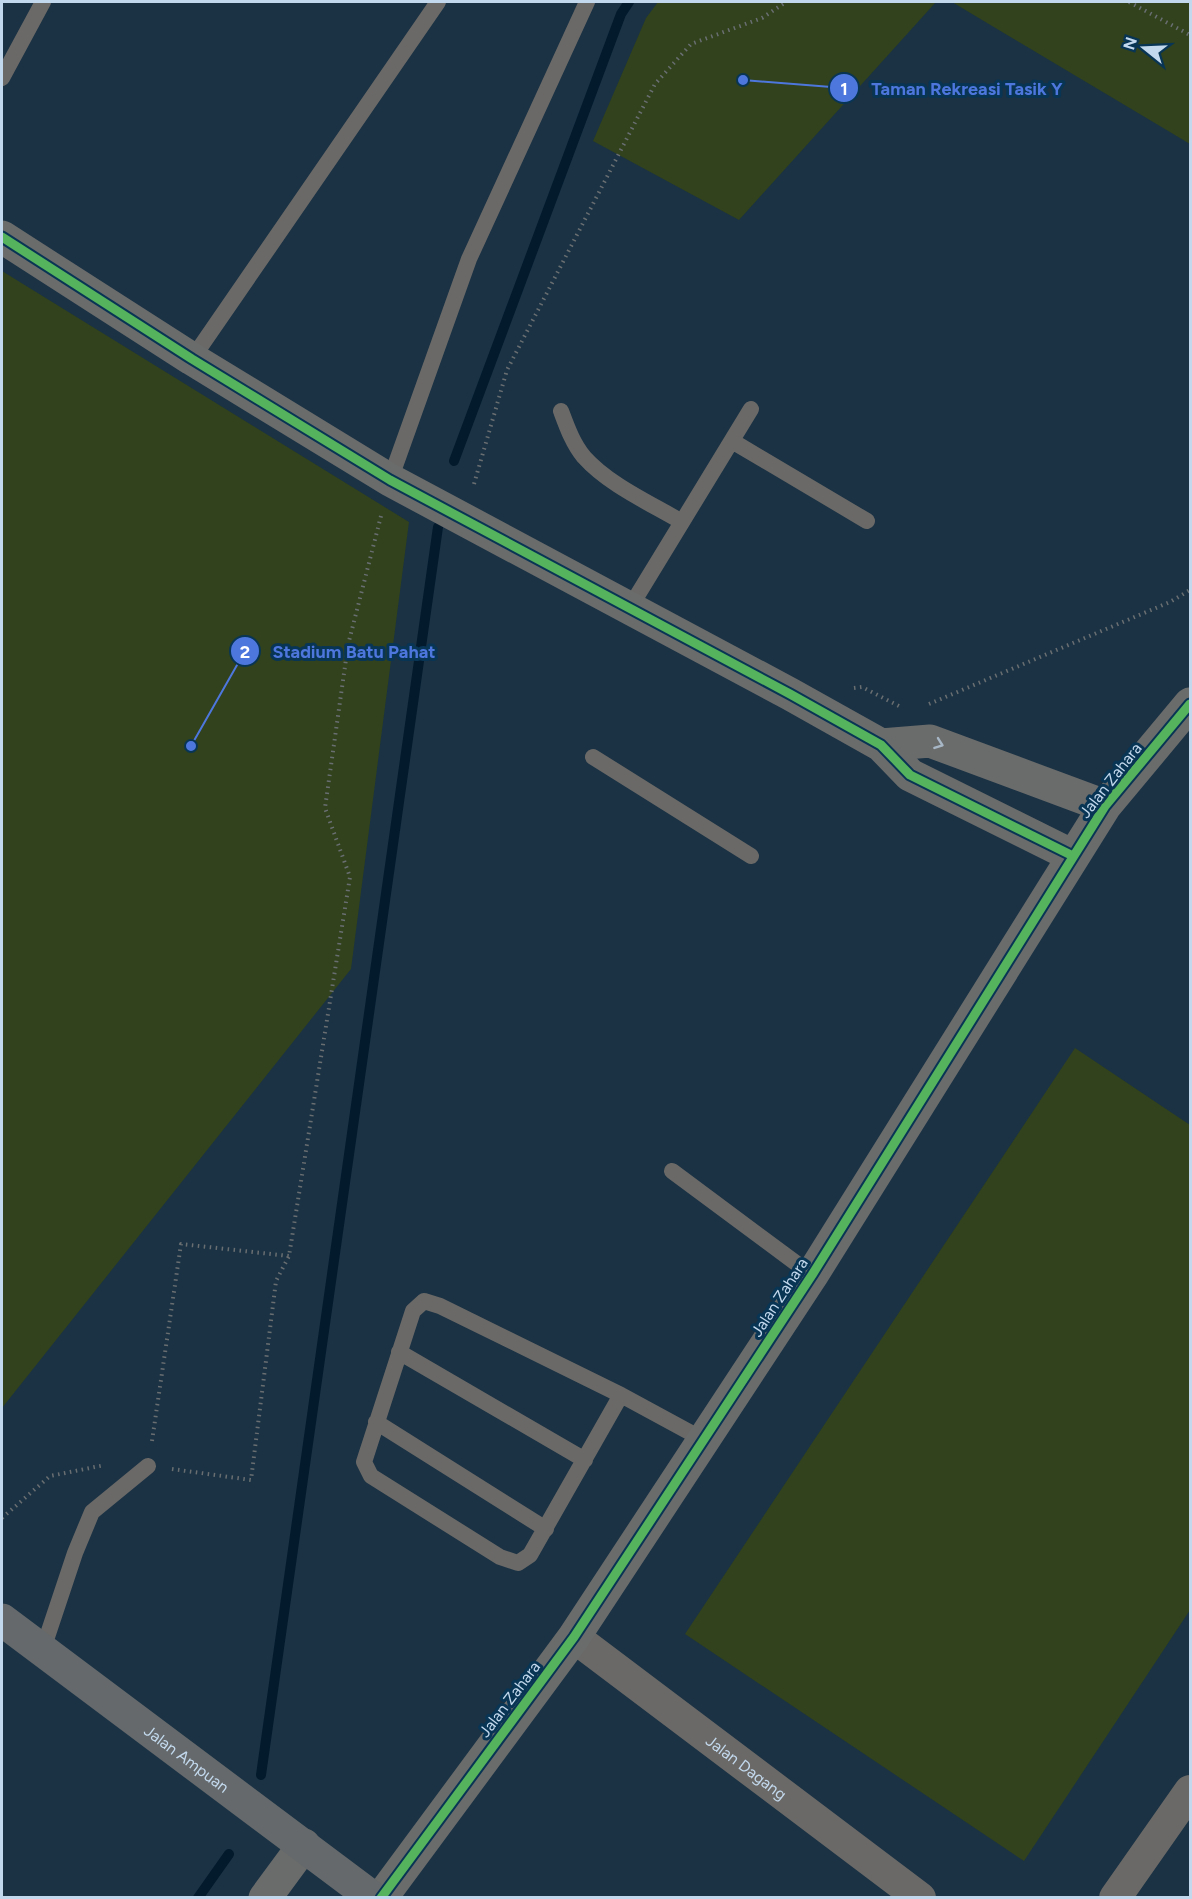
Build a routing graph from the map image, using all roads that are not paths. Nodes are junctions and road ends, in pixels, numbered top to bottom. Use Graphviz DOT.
graph roads {
  1 [pos="43,2"];
  2 [pos="438,2"];
  3 [pos="587,2"];
  4 [pos="2,78"];
  5 [pos="2,237"];
  6 [pos="192,358"];
  7 [pos="751,409"];
  8 [pos="561,411"];
  9 [pos="732,441"];
  10 [pos="390,480"];
  11 [pos="867,521"];
  12 [pos="682,522"];
  13 [pos="629,609"];
  14 [pos="1191,704"];
  15 [pos="881,745"];
  16 [pos="592,757"];
  17 [pos="1105,806"];
  18 [pos="751,856"];
  19 [pos="1073,856"];
  20 [pos="672,1171"];
  21 [pos="812,1275"];
  22 [pos="399,1352"];
  23 [pos="621,1395"];
  24 [pos="376,1422"];
  25 [pos="704,1440"];
  26 [pos="585,1460"];
  27 [pos="148,1466"];
  28 [pos="546,1529"];
  29 [pos="2,1620"];
  30 [pos="574,1637"];
  31 [pos="43,1649"];
  32 [pos="1191,1791"];
  33 [pos="304,1845"];
  34 [pos="265,1898"];
  35 [pos="373,1898"];
  36 [pos="381,1898"];
  37 [pos="920,1898"];
  38 [pos="1115,1898"];
  1 -- 4 [label="lane"];
  2 -- 6 [label="lane"];
  3 -- 10 [label="lane"];
  5 -- 6 [label="street"];
  6 -- 10 [label="street"];
  7 -- 9 [label="lane"];
  8 -- 12 [label="lane"];
  9 -- 11 [label="lane"];
  9 -- 12 [label="lane"];
  10 -- 13 [label="street"];
  12 -- 13 [label="lane"];
  13 -- 15 [label="street"];
  14 -- 17 [label="street, Jalan Zahara"];
  15 -- 17 [label="street, one-way"];
  15 -- 19 [label="street"];
  16 -- 18 [label="lane"];
  17 -- 19 [label="street, Jalan Zahara"];
  19 -- 21 [label="street, Jalan Zahara"];
  20 -- 21 [label="lane"];
  21 -- 25 [label="street, Jalan Zahara"];
  22 -- 23 [label="lane"];
  22 -- 24 [label="lane"];
  22 -- 26 [label="lane"];
  23 -- 25 [label="lane"];
  23 -- 26 [label="lane"];
  24 -- 28 [label="lane"];
  24 -- 28 [label="lane"];
  25 -- 30 [label="street, Jalan Zahara"];
  26 -- 28 [label="lane"];
  27 -- 31 [label="lane"];
  29 -- 31 [label="main road, Jalan Ampuan"];
  30 -- 36 [label="street, Jalan Zahara"];
  30 -- 37 [label="street, Jalan Dagang"];
  31 -- 33 [label="main road, Jalan Ampuan"];
  32 -- 38 [label="street"];
  33 -- 34 [label="street"];
  33 -- 35 [label="main road, Jalan Ampuan"];
}
